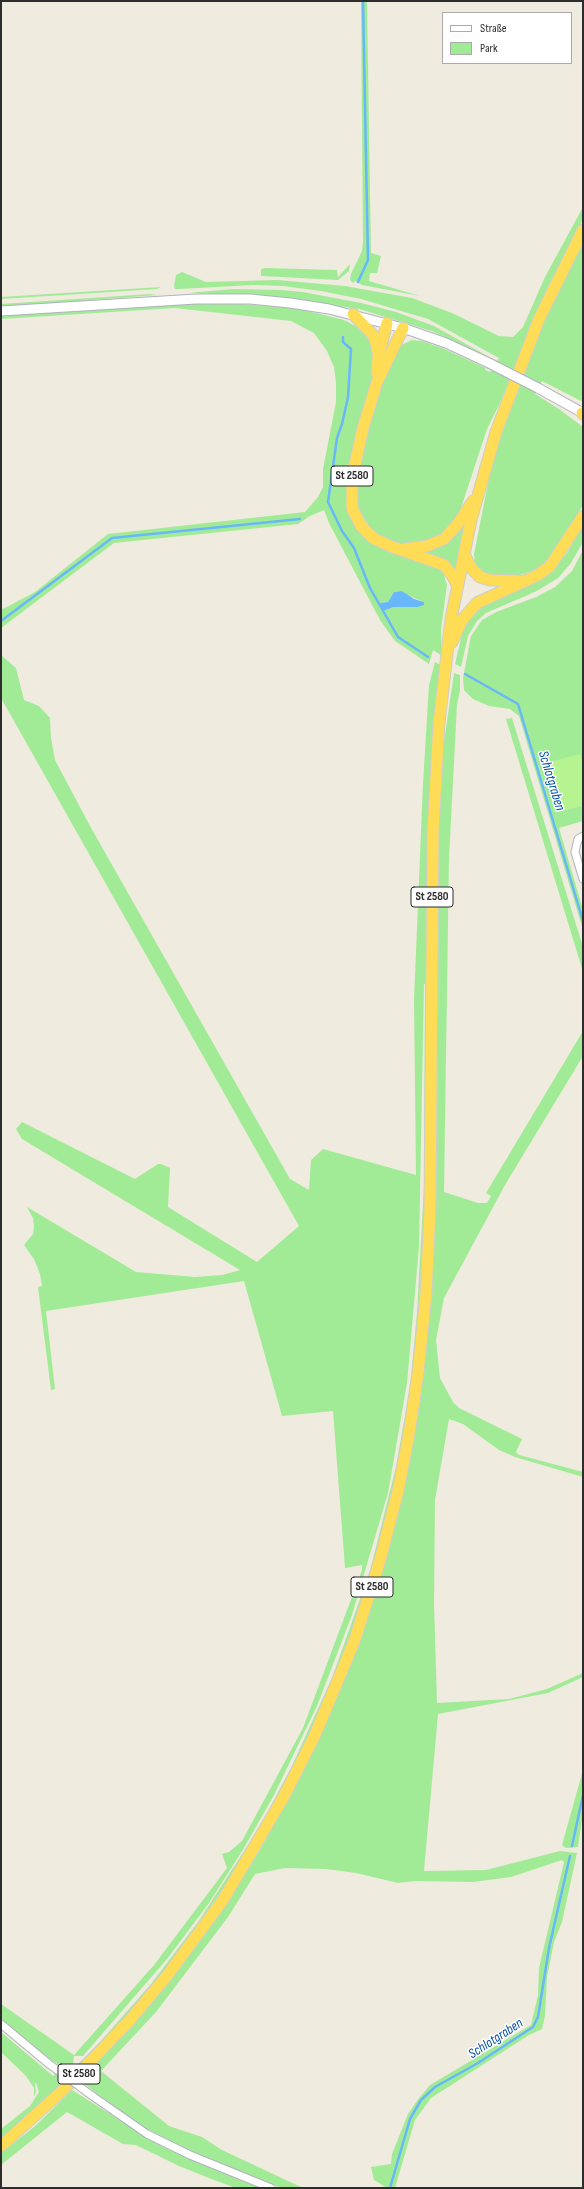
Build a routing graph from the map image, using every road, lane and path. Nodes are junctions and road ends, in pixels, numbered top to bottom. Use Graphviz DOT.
graph roads {
  1 [pos="583,230"];
  2 [pos="1,311"];
  3 [pos="353,314"];
  4 [pos="387,323"];
  5 [pos="403,328"];
  6 [pos="378,357"];
  7 [pos="377,382"];
  8 [pos="583,414"];
  9 [pos="479,492"];
  10 [pos="583,516"];
  11 [pos="400,549"];
  12 [pos="464,554"];
  13 [pos="525,581"];
  14 [pos="457,584"];
  15 [pos="447,651"];
  16 [pos="583,836"];
  17 [pos="583,879"];
  18 [pos="1,2024"];
  19 [pos="1,2146"];
  20 [pos="271,2188"];
  1 -- 9 [label="highway, St 2580"];
  2 -- 3 [label="street"];
  3 -- 4 [label="street"];
  3 -- 6 [label="highway, St 2580"];
  4 -- 5 [label="street"];
  4 -- 6 [label="highway, St 2580"];
  5 -- 7 [label="highway, St 2580"];
  5 -- 8 [label="street, bridge"];
  6 -- 7 [label="highway, St 2580"];
  7 -- 11 [label="highway, St 2580"];
  9 -- 11 [label="highway, St 2580"];
  9 -- 12 [label="highway, St 2580"];
  10 -- 13 [label="highway, St 2580"];
  11 -- 14 [label="highway, St 2580"];
  12 -- 13 [label="highway, St 2580"];
  12 -- 14 [label="highway, St 2580"];
  13 -- 15 [label="highway, St 2580"];
  14 -- 15 [label="highway, St 2580"];
  15 -- 19 [label="highway, St 2580"];
  16 -- 17 [label="street"];
  18 -- 20 [label="street, bridge"];
}
